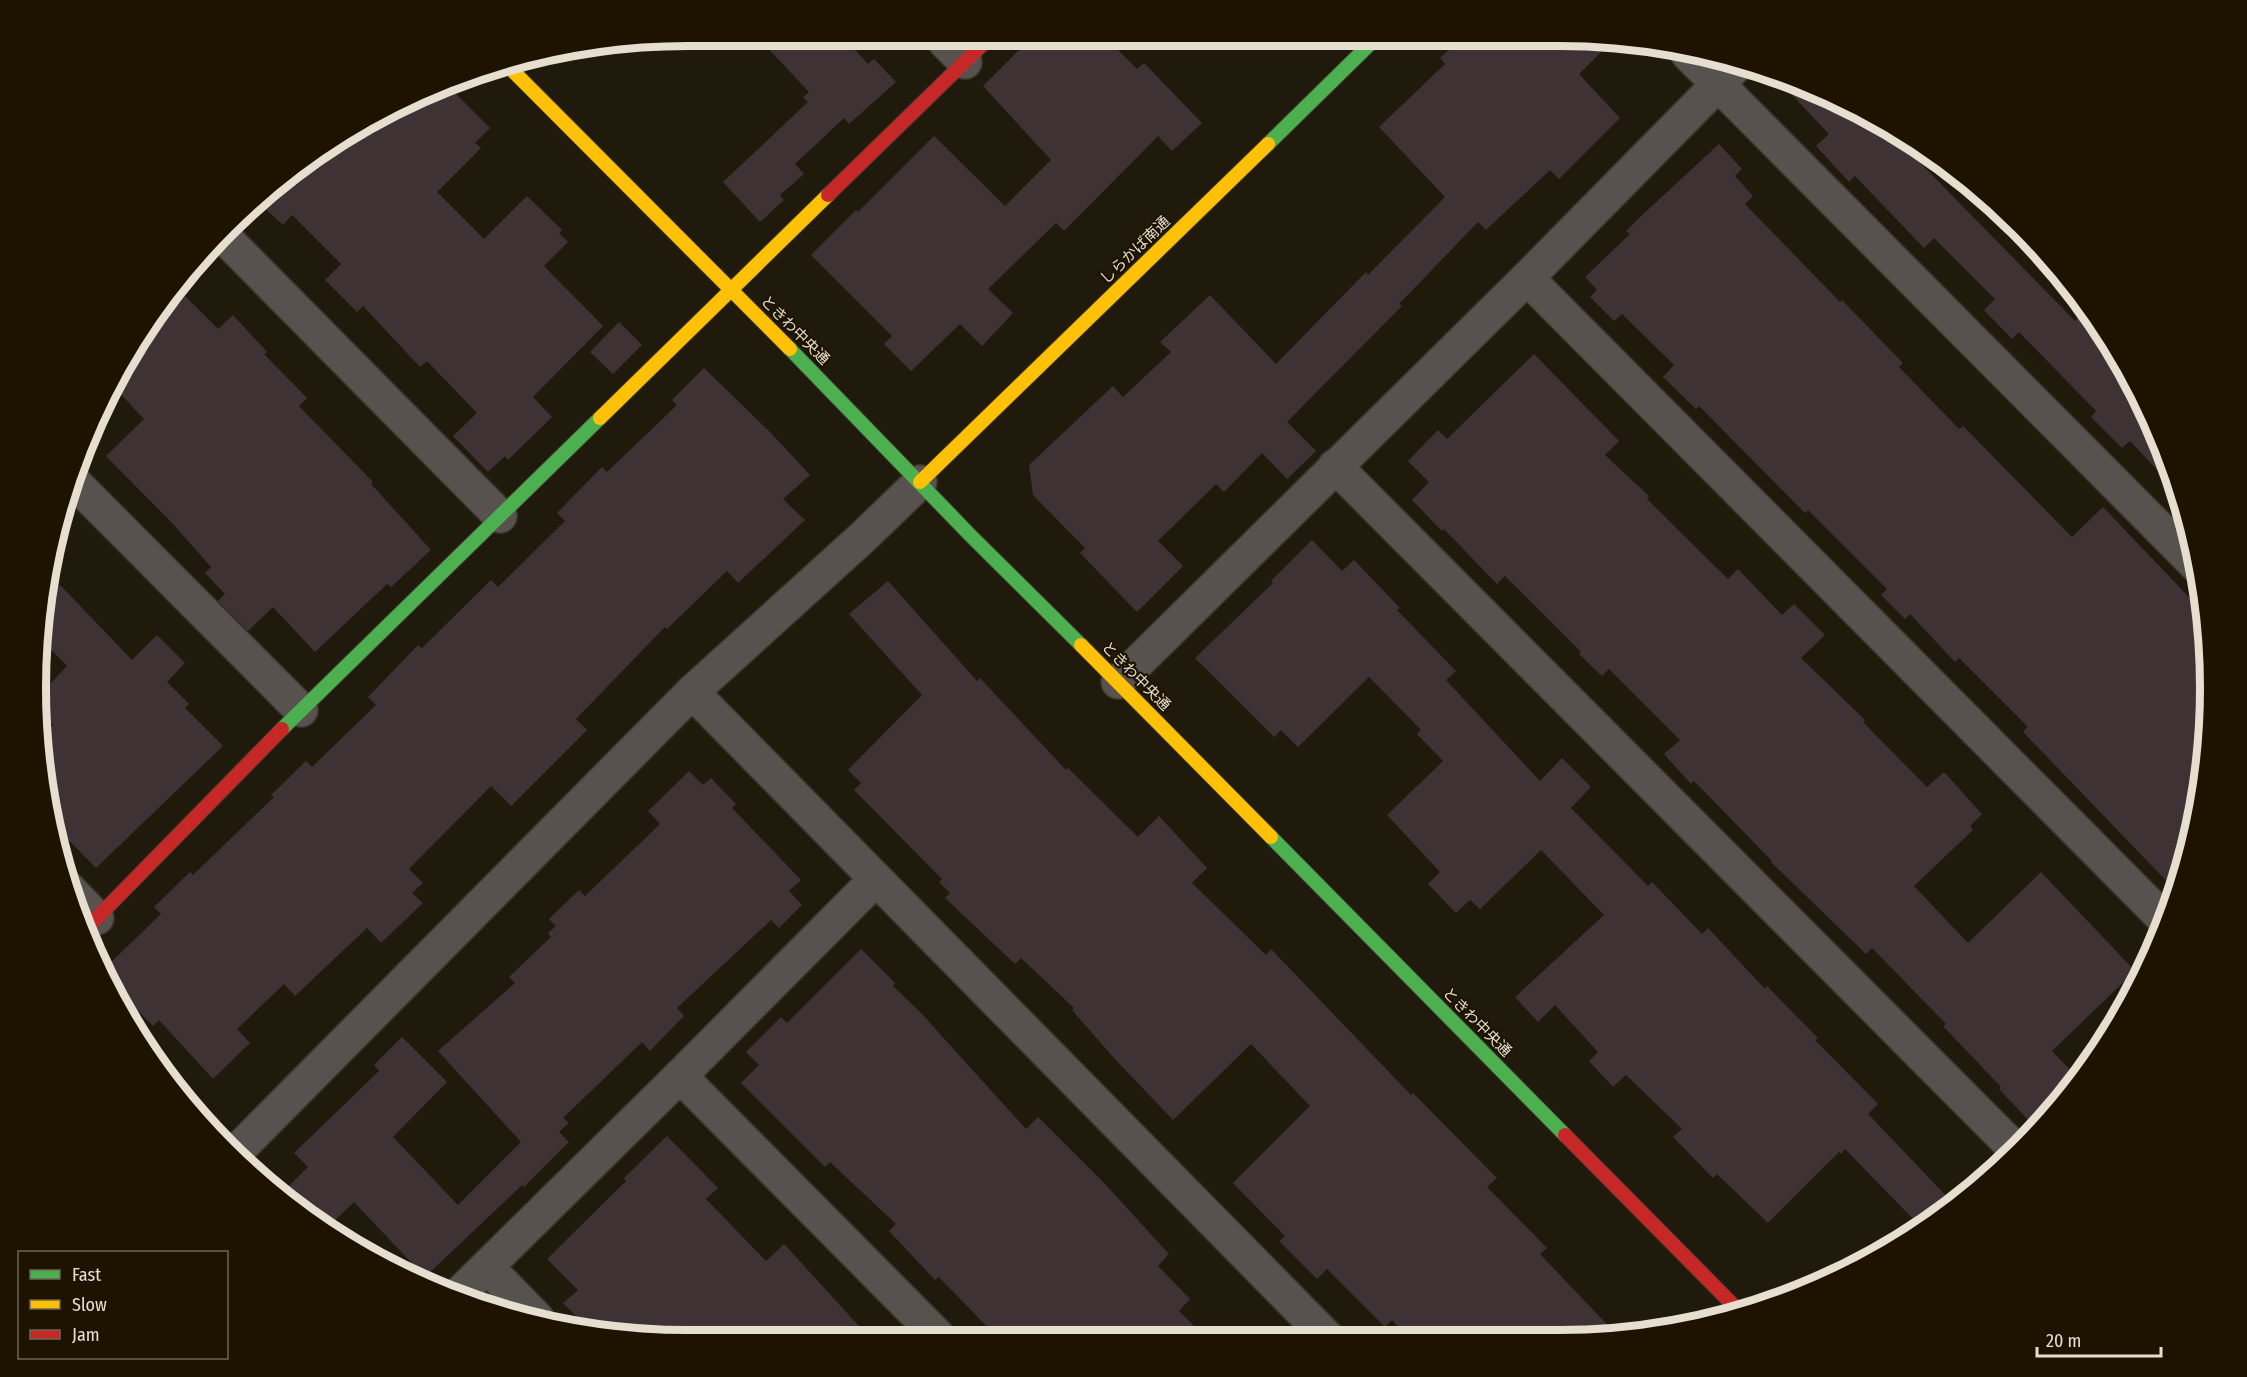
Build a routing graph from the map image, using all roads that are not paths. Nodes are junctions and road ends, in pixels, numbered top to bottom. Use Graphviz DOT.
graph roads {
  1 [pos="1368,46"];
  2 [pos="965,48"];
  3 [pos="1707,64"];
  4 [pos="513,71"];
  5 [pos="1727,75"];
  6 [pos="229,242"];
  7 [pos="1527,278"];
  8 [pos="731,289"];
  9 [pos="1335,466"];
  10 [pos="920,482"];
  11 [pos="79,487"];
  12 [pos="500,516"];
  13 [pos="2186,555"];
  14 [pos="1118,682"];
  15 [pos="692,692"];
  16 [pos="301,711"];
  17 [pos="876,879"];
  18 [pos="2159,914"];
  19 [pos="92,923"];
  20 [pos="680,1076"];
  21 [pos="2010,1144"];
  22 [pos="241,1147"];
  23 [pos="487,1267"];
  24 [pos="464,1289"];
  25 [pos="1734,1306"];
  26 [pos="530,1311"];
  27 [pos="932,1330"];
  28 [pos="1320,1330"];
  1 -- 10 [label="street, しらかば南通"];
  2 -- 8 [label="street"];
  3 -- 5 [label="street"];
  4 -- 8 [label="street, ときわ中央通"];
  5 -- 7 [label="street"];
  5 -- 13 [label="street"];
  6 -- 12 [label="street"];
  7 -- 9 [label="street"];
  7 -- 18 [label="street"];
  8 -- 10 [label="street, ときわ中央通"];
  8 -- 12 [label="street"];
  9 -- 14 [label="street"];
  9 -- 21 [label="street"];
  10 -- 14 [label="street, ときわ中央通"];
  10 -- 15 [label="street"];
  11 -- 16 [label="street"];
  12 -- 16 [label="street"];
  14 -- 25 [label="street, ときわ中央通"];
  15 -- 17 [label="street"];
  15 -- 22 [label="street"];
  16 -- 19 [label="street"];
  17 -- 20 [label="street"];
  17 -- 28 [label="street"];
  20 -- 23 [label="street"];
  20 -- 27 [label="street"];
  23 -- 24 [label="street"];
  23 -- 26 [label="street"];
}
